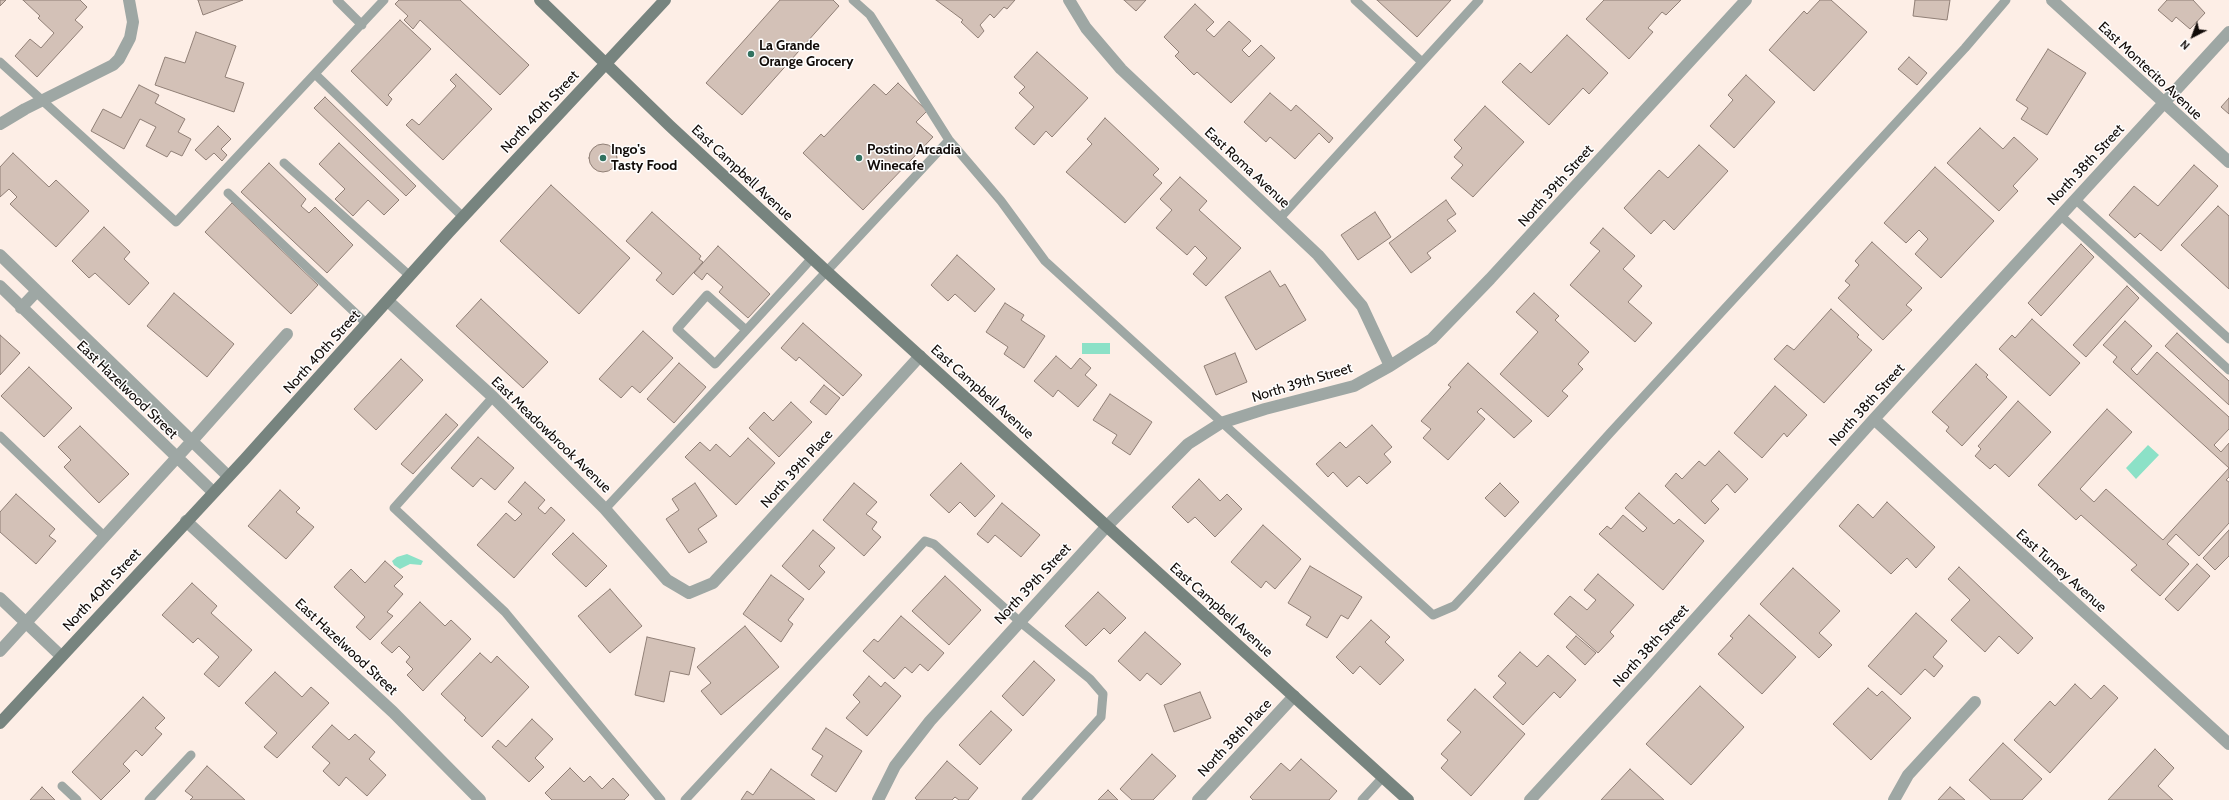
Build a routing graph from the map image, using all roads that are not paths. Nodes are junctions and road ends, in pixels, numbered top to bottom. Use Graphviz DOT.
graph roads {
  1 [pos="129,0"];
  2 [pos="337,0"];
  3 [pos="384,0"];
  4 [pos="540,0"];
  5 [pos="665,0"];
  6 [pos="853,0"];
  7 [pos="1069,0"];
  8 [pos="1355,0"];
  9 [pos="1479,0"];
  10 [pos="1746,0"];
  11 [pos="2006,0"];
  12 [pos="2052,0"];
  13 [pos="362,24"];
  14 [pos="2229,32"];
  15 [pos="0,62"];
  16 [pos="1422,62"];
  17 [pos="605,65"];
  18 [pos="315,74"];
  19 [pos="43,100"];
  20 [pos="2163,103"];
  21 [pos="0,124"];
  22 [pos="949,140"];
  23 [pos="2229,162"];
  24 [pos="284,163"];
  25 [pos="228,193"];
  26 [pos="2075,199"];
  27 [pos="2060,215"];
  28 [pos="463,217"];
  29 [pos="1279,219"];
  30 [pos="0,255"];
  31 [pos="812,258"];
  32 [pos="826,271"];
  33 [pos="410,276"];
  34 [pos="0,286"];
  35 [pos="37,291"];
  36 [pos="388,301"];
  37 [pos="21,308"];
  38 [pos="367,324"];
  39 [pos="746,330"];
  40 [pos="287,334"];
  41 [pos="2229,339"];
  42 [pos="920,356"];
  43 [pos="1390,366"];
  44 [pos="2229,370"];
  45 [pos="493,397"];
  46 [pos="1874,419"];
  47 [pos="1221,424"];
  48 [pos="0,436"];
  49 [pos="191,442"];
  50 [pos="176,458"];
  51 [pos="228,476"];
  52 [pos="213,492"];
  53 [pos="605,509"];
  54 [pos="186,521"];
  55 [pos="1107,526"];
  56 [pos="104,536"];
  57 [pos="689,593"];
  58 [pos="0,598"];
  59 [pos="1019,621"];
  60 [pos="26,623"];
  61 [pos="0,651"];
  62 [pos="61,656"];
  63 [pos="1294,696"];
  64 [pos="1975,702"];
  65 [pos="0,723"];
  66 [pos="2229,744"];
  67 [pos="191,755"];
  68 [pos="1383,777"];
  69 [pos="62,786"];
  70 [pos="77,800"];
  71 [pos="149,800"];
  72 [pos="480,800"];
  73 [pos="661,800"];
  74 [pos="685,800"];
  75 [pos="878,800"];
  76 [pos="1026,800"];
  77 [pos="1198,800"];
  78 [pos="1362,800"];
  79 [pos="1408,800"];
  80 [pos="1530,800"];
  81 [pos="1894,800"];
  1 -- 19 [label="street"];
  2 -- 13 [label="lane"];
  3 -- 13 [label="lane"];
  4 -- 17 [label="street, East Campbell Avenue"];
  5 -- 17 [label="street, North 40th Street"];
  6 -- 22 [label="lane"];
  7 -- 29 [label="street, East Roma Avenue"];
  8 -- 16 [label="lane"];
  9 -- 16 [label="lane"];
  10 -- 43 [label="street, North 39th Street"];
  11 -- 47 [label="lane"];
  12 -- 20 [label="street, East Montecito Avenue"];
  13 -- 18 [label="lane"];
  14 -- 20 [label="street, North 38th Street"];
  15 -- 19 [label="lane"];
  16 -- 29 [label="lane"];
  17 -- 28 [label="street, North 40th Street"];
  17 -- 31 [label="street, East Campbell Avenue"];
  18 -- 19 [label="lane"];
  18 -- 28 [label="lane"];
  19 -- 21 [label="street"];
  20 -- 23 [label="street, East Montecito Avenue"];
  20 -- 26 [label="street, North 38th Street"];
  22 -- 32 [label="lane"];
  22 -- 47 [label="lane"];
  24 -- 33 [label="lane"];
  25 -- 38 [label="lane"];
  26 -- 27 [label="street, North 38th Street"];
  26 -- 41 [label="lane"];
  27 -- 44 [label="lane"];
  27 -- 46 [label="street, North 38th Street"];
  28 -- 33 [label="street, North 40th Street"];
  29 -- 43 [label="street, East Roma Avenue"];
  30 -- 35 [label="street, East Hazelwood Street"];
  31 -- 32 [label="street, East Campbell Avenue"];
  31 -- 39 [label="lane"];
  32 -- 42 [label="street, East Campbell Avenue"];
  32 -- 53 [label="lane"];
  33 -- 36 [label="street, North 40th Street"];
  34 -- 37 [label="street, East Hazelwood Street"];
  35 -- 37 [label="street"];
  35 -- 49 [label="street, East Hazelwood Street"];
  36 -- 38 [label="street, North 40th Street"];
  36 -- 45 [label="street, East Meadowbrook Avenue"];
  37 -- 50 [label="street, East Hazelwood Street"];
  38 -- 51 [label="street, North 40th Street"];
  39 -- 39 [label="lane"];
  40 -- 49 [label="street"];
  42 -- 55 [label="street, East Campbell Avenue"];
  42 -- 57 [label="street, North 39th Place"];
  43 -- 47 [label="street, North 39th Street"];
  45 -- 53 [label="street, East Meadowbrook Avenue"];
  45 -- 73 [label="lane"];
  46 -- 66 [label="street, East Turney Avenue"];
  46 -- 80 [label="street, North 38th Street"];
  47 -- 55 [label="street, North 39th Street"];
  48 -- 56 [label="lane"];
  49 -- 50 [label="street"];
  49 -- 51 [label="street, East Hazelwood Street"];
  50 -- 52 [label="street, East Hazelwood Street"];
  50 -- 56 [label="street"];
  51 -- 52 [label="street, North 40th Street"];
  52 -- 54 [label="street, North 40th Street"];
  53 -- 57 [label="street, East Meadowbrook Avenue"];
  54 -- 62 [label="street, North 40th Street"];
  54 -- 72 [label="street, East Hazelwood Street"];
  55 -- 59 [label="street, North 39th Street"];
  55 -- 63 [label="street, East Campbell Avenue"];
  56 -- 60 [label="street"];
  58 -- 60 [label="street"];
  59 -- 74 [label="lane"];
  59 -- 75 [label="street, North 39th Street"];
  59 -- 76 [label="lane"];
  60 -- 61 [label="street"];
  60 -- 62 [label="street"];
  62 -- 65 [label="street, North 40th Street"];
  63 -- 68 [label="street, East Campbell Avenue"];
  63 -- 77 [label="street, North 38th Place"];
  64 -- 81 [label="street"];
  67 -- 71 [label="lane"];
  68 -- 78 [label="lane"];
  68 -- 79 [label="street, East Campbell Avenue"];
  69 -- 70 [label="lane"];
}
